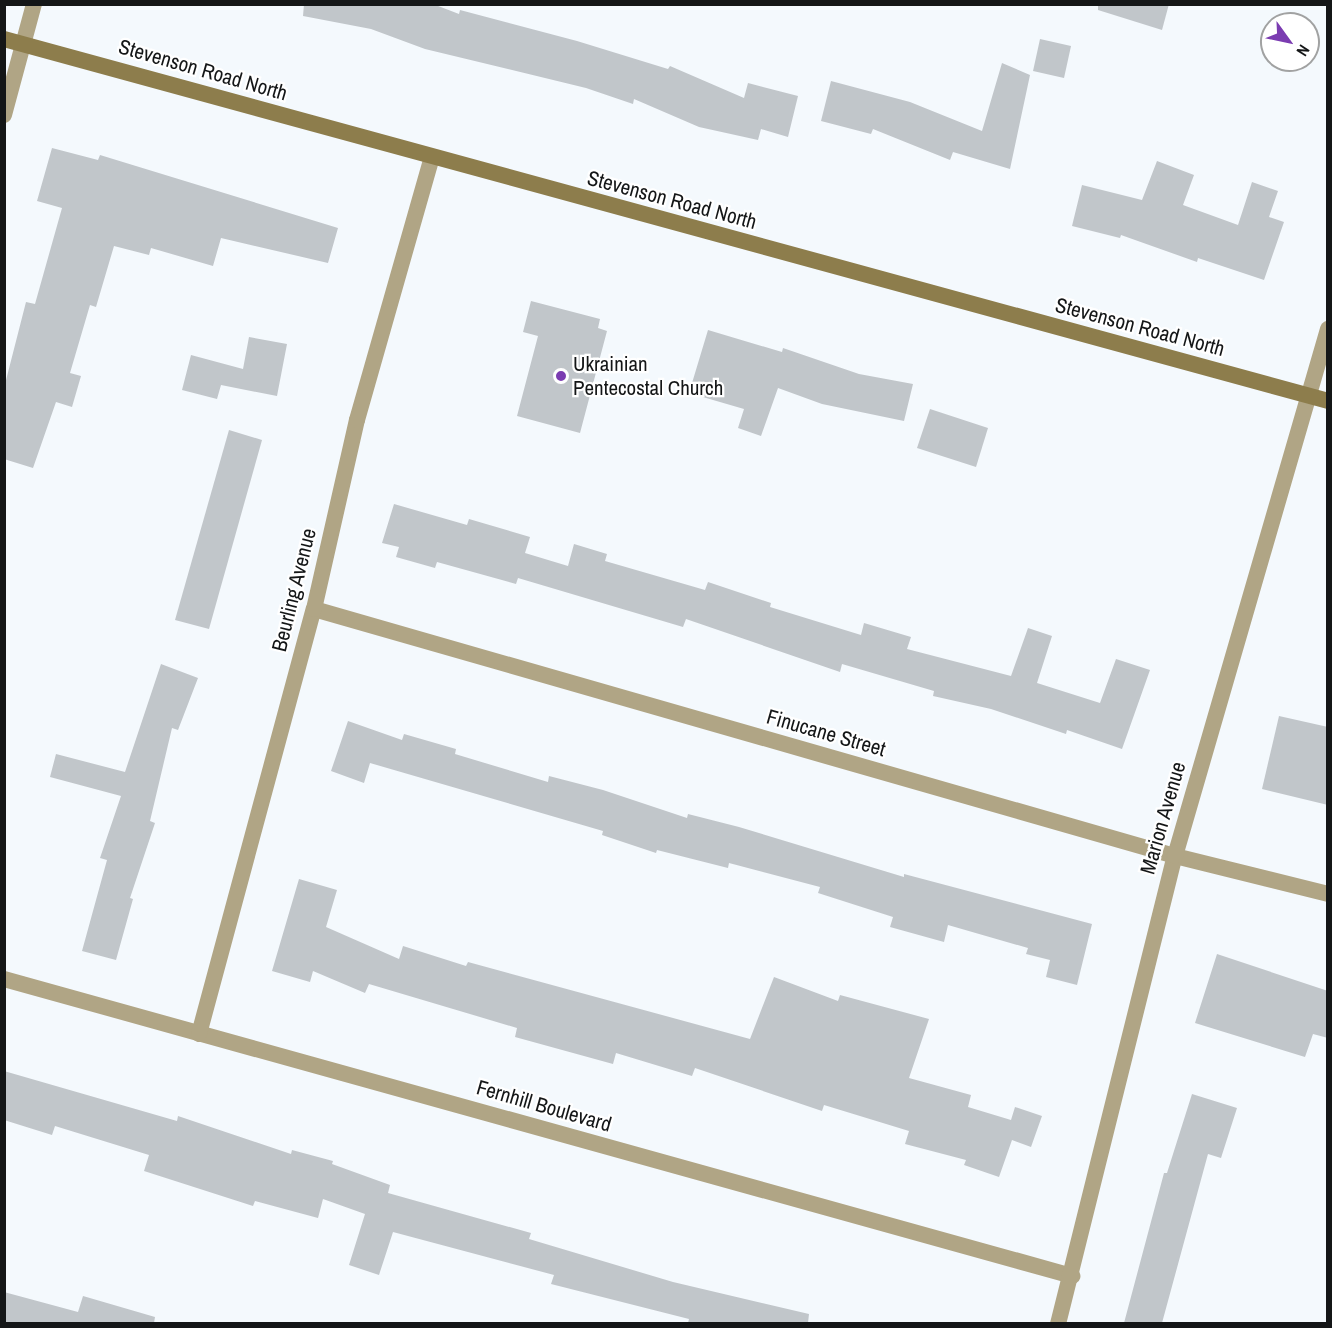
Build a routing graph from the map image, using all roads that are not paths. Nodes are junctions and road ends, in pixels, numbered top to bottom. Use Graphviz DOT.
graph roads {
  1 [pos="34,4"];
  2 [pos="4,39"];
  3 [pos="24,44"];
  4 [pos="4,115"];
  5 [pos="432,157"];
  6 [pos="1328,329"];
  7 [pos="1308,396"];
  8 [pos="1328,401"];
  9 [pos="314,609"];
  10 [pos="1175,856"];
  11 [pos="1328,894"];
  12 [pos="4,979"];
  13 [pos="199,1034"];
  14 [pos="1072,1276"];
  15 [pos="1058,1323"];
  1 -- 3 [label="street"];
  2 -- 3 [label="main road, Stevenson Road North"];
  3 -- 4 [label="street"];
  3 -- 5 [label="main road, Stevenson Road North"];
  5 -- 7 [label="main road, Stevenson Road North"];
  5 -- 9 [label="street, Beurling Avenue"];
  6 -- 7 [label="street, Marion Avenue"];
  7 -- 8 [label="main road, Stevenson Road North"];
  7 -- 10 [label="street, Marion Avenue"];
  9 -- 10 [label="street, Finucane Street"];
  9 -- 13 [label="street, Beurling Avenue"];
  10 -- 11 [label="street, Finucane Street"];
  10 -- 14 [label="street, Marion Avenue"];
  12 -- 13 [label="street, Fernhill Boulevard"];
  13 -- 14 [label="street, Fernhill Boulevard"];
  14 -- 15 [label="street, Marion Avenue"];
}
